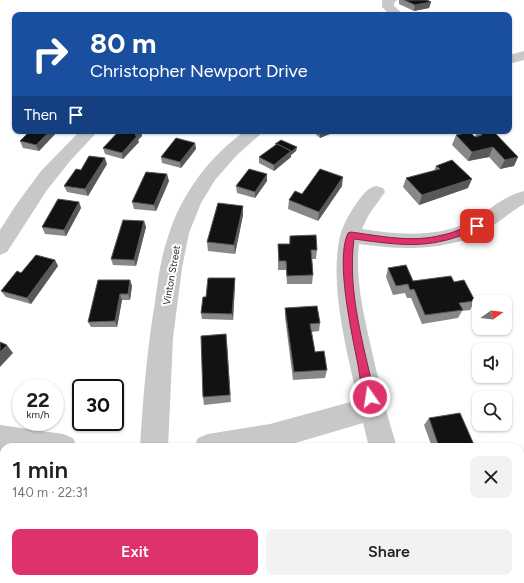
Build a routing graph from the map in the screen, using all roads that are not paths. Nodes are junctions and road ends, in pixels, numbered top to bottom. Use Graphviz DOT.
graph roads {
  1 [pos="391,0"];
  2 [pos="395,12"];
  3 [pos="524,55"];
  4 [pos="512,59"];
  5 [pos="87,134"];
  6 [pos="252,134"];
  7 [pos="376,192"];
  8 [pos="524,197"];
  9 [pos="351,235"];
  10 [pos="0,247"];
  11 [pos="372,408"];
  12 [pos="0,438"];
  13 [pos="35,443"];
  14 [pos="154,443"];
  15 [pos="235,443"];
  16 [pos="382,443"];
  1 -- 2 [label="street"];
  3 -- 4 [label="street"];
  5 -- 10 [label="street"];
  6 -- 14 [label="street, Vinton Street"];
  7 -- 9 [label="street"];
  8 -- 9 [label="street"];
  9 -- 11 [label="street"];
  11 -- 15 [label="street"];
  11 -- 16 [label="street"];
  12 -- 13 [label="street"];
}
